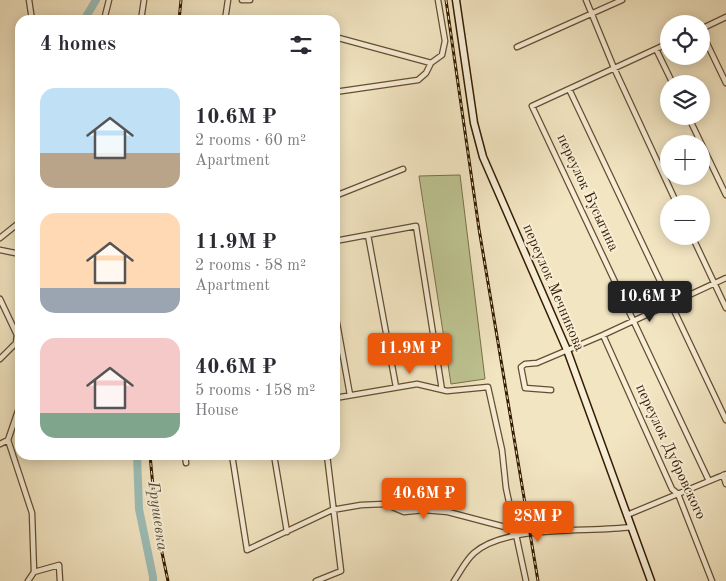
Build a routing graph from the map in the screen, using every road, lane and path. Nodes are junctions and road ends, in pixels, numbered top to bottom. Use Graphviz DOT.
graph roads {
  1 [pos="29,0"];
  2 [pos="109,0"];
  3 [pos="144,0"];
  4 [pos="228,0"];
  5 [pos="242,0"];
  6 [pos="250,0"];
  7 [pos="438,0"];
  8 [pos="456,0"];
  9 [pos="586,0"];
  10 [pos="622,0"];
  11 [pos="591,14"];
  12 [pos="31,15"];
  13 [pos="105,15"];
  14 [pos="142,15"];
  15 [pos="225,15"];
  16 [pos="726,18"];
  17 [pos="710,26"];
  18 [pos="340,37"];
  19 [pos="517,47"];
  20 [pos="660,47"];
  21 [pos="656,49"];
  22 [pos="710,49"];
  23 [pos="431,63"];
  24 [pos="614,68"];
  25 [pos="669,75"];
  26 [pos="726,83"];
  27 [pos="569,89"];
  28 [pos="340,91"];
  29 [pos="692,125"];
  30 [pos="403,169"];
  31 [pos="340,194"];
  32 [pos="673,195"];
  33 [pos="726,195"];
  34 [pos="15,226"];
  35 [pos="368,235"];
  36 [pos="0,238"];
  37 [pos="340,239"];
  38 [pos="696,245"];
  39 [pos="0,250"];
  40 [pos="15,253"];
  41 [pos="726,278"];
  42 [pos="714,283"];
  43 [pos="0,298"];
  44 [pos="671,303"];
  45 [pos="726,308"];
  46 [pos="633,321"];
  47 [pos="15,331"];
  48 [pos="603,335"];
  49 [pos="340,340"];
  50 [pos="15,346"];
  51 [pos="566,350"];
  52 [pos="0,359"];
  53 [pos="396,387"];
  54 [pos="442,390"];
  55 [pos="551,390"];
  56 [pos="350,395"];
  57 [pos="340,397"];
  58 [pos="15,420"];
  59 [pos="726,420"];
  60 [pos="8,440"];
  61 [pos="0,444"];
  62 [pos="186,460"];
  63 [pos="233,460"];
  64 [pos="275,460"];
  65 [pos="327,460"];
  66 [pos="186,464"];
  67 [pos="724,475"];
  68 [pos="709,481"];
  69 [pos="726,484"];
  70 [pos="678,494"];
  71 [pos="332,510"];
  72 [pos="627,515"];
  73 [pos="631,527"];
  74 [pos="287,532"];
  75 [pos="517,536"];
  76 [pos="34,572"];
  77 [pos="28,581"];
  78 [pos="60,581"];
  79 [pos="316,581"];
  80 [pos="454,581"];
  81 [pos="526,581"];
  82 [pos="651,581"];
  83 [pos="712,581"];
  1 -- 12 [label="street"];
  2 -- 13 [label="street"];
  3 -- 14 [label="street"];
  4 -- 15 [label="street"];
  5 -- 6 [label="street"];
  7 -- 23 [label="street"];
  8 -- 51 [label="street, переулок Мечникова"];
  9 -- 11 [label="street"];
  10 -- 11 [label="street"];
  11 -- 19 [label="street"];
  11 -- 24 [label="street"];
  16 -- 17 [label="street"];
  18 -- 23 [label="street"];
  20 -- 21 [label="street"];
  21 -- 24 [label="street"];
  21 -- 25 [label="street"];
  22 -- 26 [label="street"];
  23 -- 28 [label="street"];
  24 -- 27 [label="street"];
  24 -- 32 [label="street"];
  27 -- 44 [label="street"];
  27 -- 46 [label="street, переулок Бусыгина"];
  29 -- 33 [label="street"];
  30 -- 31 [label="street"];
  34 -- 36 [label="street"];
  35 -- 37 [label="street"];
  35 -- 53 [label="street"];
  35 -- 54 [label="street"];
  38 -- 42 [label="street"];
  39 -- 40 [label="street"];
  41 -- 42 [label="street"];
  42 -- 44 [label="street"];
  42 -- 45 [label="street"];
  43 -- 47 [label="street"];
  44 -- 46 [label="street"];
  44 -- 59 [label="street"];
  46 -- 48 [label="street"];
  46 -- 68 [label="street, переулок Бусыгина"];
  48 -- 51 [label="street"];
  48 -- 70 [label="street, переулок Дубровского"];
  49 -- 56 [label="street"];
  50 -- 52 [label="street"];
  51 -- 55 [label="street"];
  51 -- 72 [label="street, переулок Мечникова"];
  53 -- 54 [label="street"];
  53 -- 56 [label="street"];
  54 -- 75 [label="street"];
  56 -- 57 [label="street"];
  58 -- 60 [label="street"];
  60 -- 61 [label="street"];
  60 -- 76 [label="street"];
  62 -- 66 [label="street"];
  63 -- 74 [label="street"];
  64 -- 74 [label="street"];
  65 -- 71 [label="street"];
  67 -- 68 [label="street"];
  67 -- 69 [label="street"];
  68 -- 70 [label="street"];
  70 -- 72 [label="street"];
  70 -- 83 [label="street, переулок Дубровского"];
  71 -- 74 [label="street"];
  71 -- 75 [label="street"];
  71 -- 79 [label="street"];
  72 -- 73 [label="street, переулок Мечникова"];
  73 -- 75 [label="street"];
  73 -- 82 [label="street, переулок Мечникова"];
  75 -- 80 [label="street"];
  75 -- 81 [label="street"];
  76 -- 77 [label="street"];
  76 -- 78 [label="street"];
}
